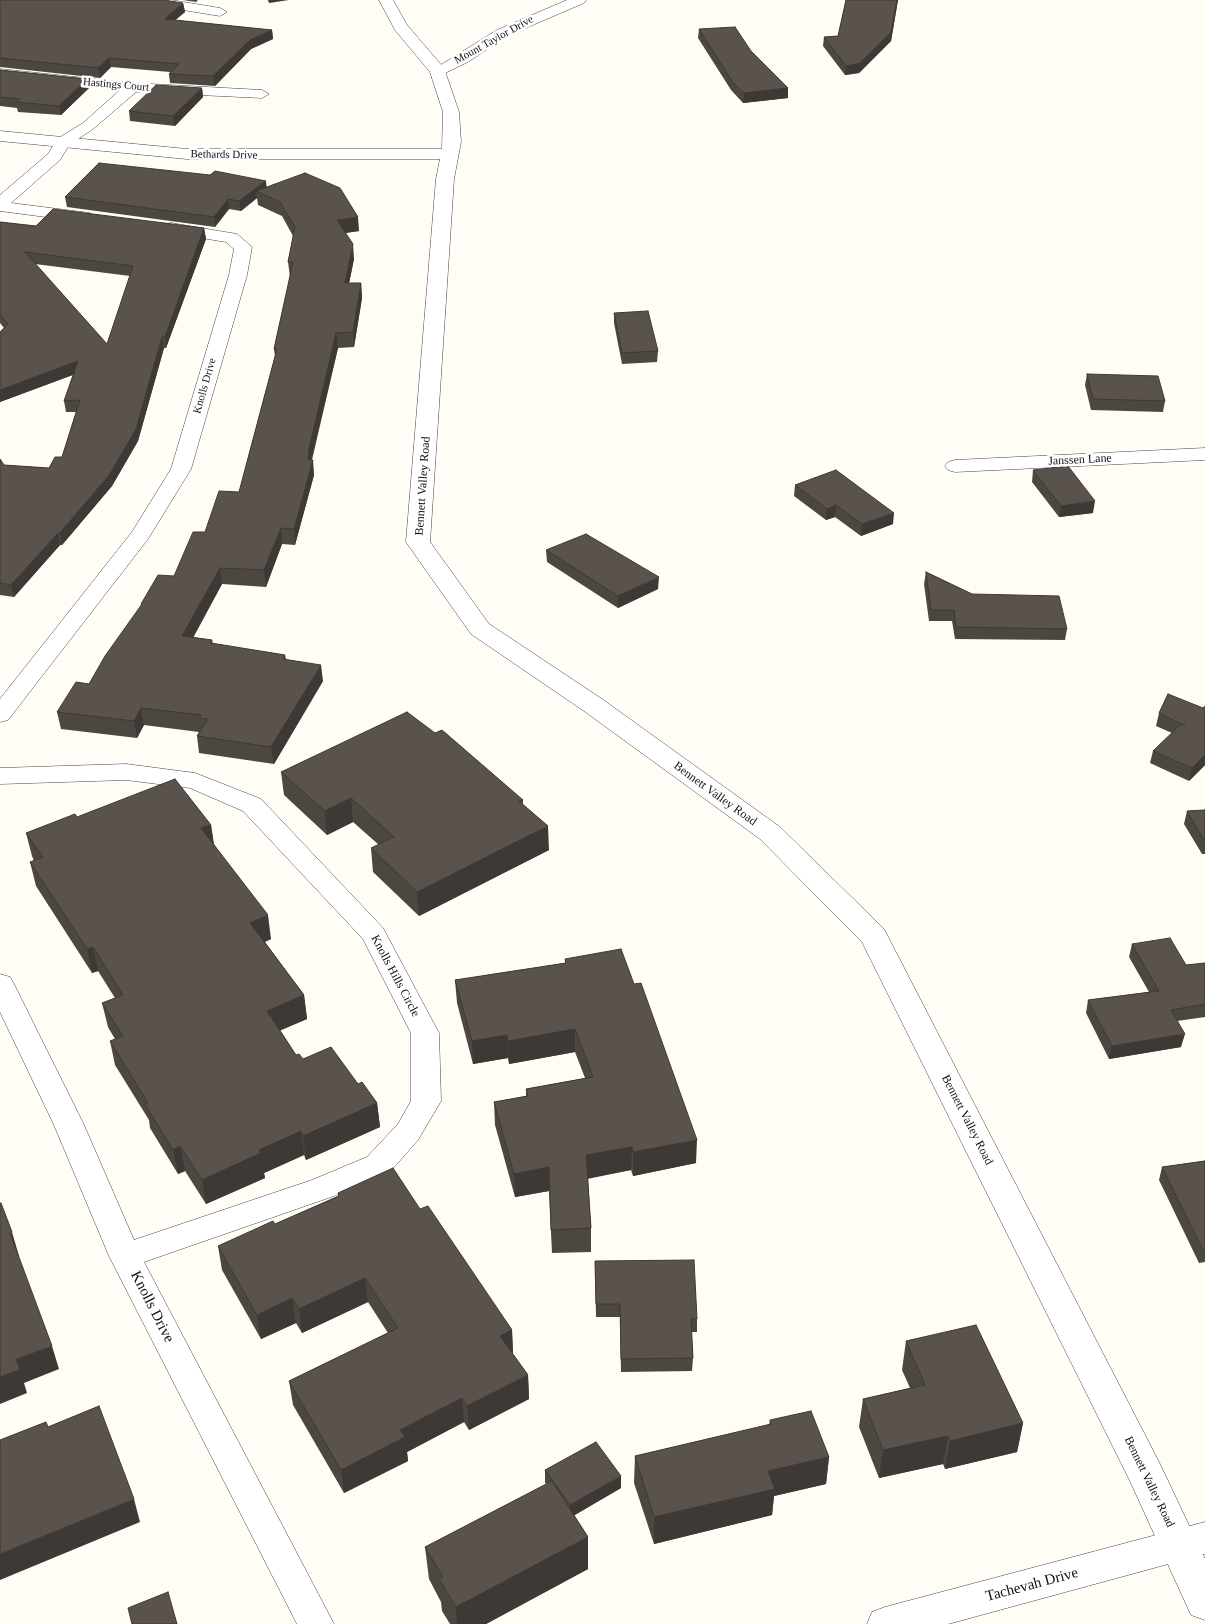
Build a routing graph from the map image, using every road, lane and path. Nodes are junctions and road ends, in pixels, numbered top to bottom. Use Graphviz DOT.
graph roads {
  1 [pos="146,0"];
  2 [pos="386,0"];
  3 [pos="578,0"];
  4 [pos="220,12"];
  5 [pos="438,71"];
  6 [pos="0,73"];
  7 [pos="132,87"];
  8 [pos="262,94"];
  9 [pos="0,136"];
  10 [pos="63,142"];
  11 [pos="450,154"];
  12 [pos="0,205"];
  13 [pos="99,218"];
  14 [pos="148,225"];
  15 [pos="1205,454"];
  16 [pos="955,466"];
  17 [pos="0,715"];
  18 [pos="0,776"];
  19 [pos="0,984"];
  20 [pos="125,1256"];
  21 [pos="1192,1542"];
  22 [pos="1205,1602"];
  23 [pos="316,1624"];
  24 [pos="885,1624"];
  1 -- 4 [label="street"];
  2 -- 5 [label="street, Bennett Valley Road"];
  3 -- 5 [label="street, Mount Taylor Drive"];
  5 -- 11 [label="street, Bennett Valley Road"];
  6 -- 7 [label="street, Hastings Court"];
  7 -- 8 [label="street, Hastings Court"];
  7 -- 10 [label="street"];
  9 -- 10 [label="street, Bethards Drive"];
  10 -- 11 [label="street, Bethards Drive"];
  10 -- 12 [label="street"];
  11 -- 21 [label="street, Bennett Valley Road"];
  12 -- 13 [label="street"];
  14 -- 17 [label="street, Knolls Drive"];
  15 -- 16 [label="street, Janssen Lane"];
  18 -- 20 [label="street, Knolls Hills Circle"];
  19 -- 20 [label="street, Knolls Drive"];
  20 -- 23 [label="street, Knolls Drive"];
  21 -- 22 [label="street, Bennett Valley Road"];
  21 -- 24 [label="street, Tachevah Drive"];
}
